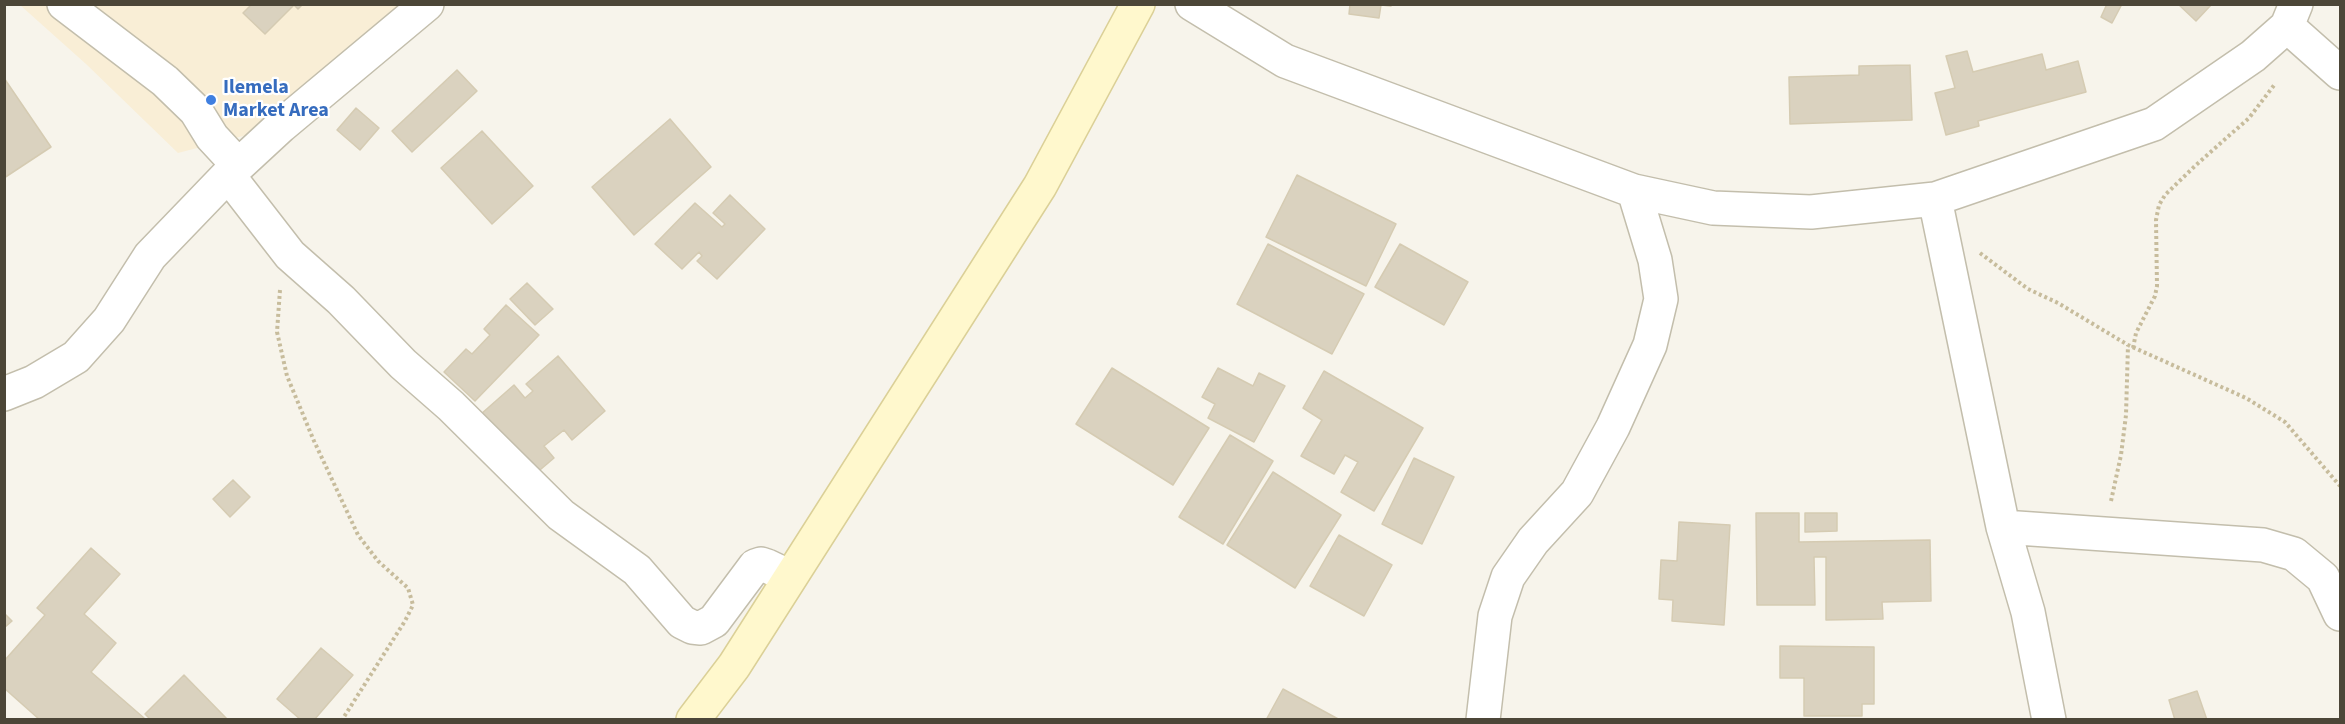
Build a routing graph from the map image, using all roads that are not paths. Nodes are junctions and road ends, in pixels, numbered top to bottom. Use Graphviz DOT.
graph roads {
  1 [pos="64,4"];
  2 [pos="427,4"];
  3 [pos="1138,4"];
  4 [pos="1192,4"];
  5 [pos="2291,15"];
  6 [pos="2340,73"];
  7 [pos="233,170"];
  8 [pos="1634,191"];
  9 [pos="1935,199"];
  10 [pos="4,394"];
  11 [pos="2002,527"];
  12 [pos="790,578"];
  13 [pos="2340,614"];
  14 [pos="693,720"];
  15 [pos="1483,720"];
  16 [pos="2049,720"];
  1 -- 7 [label="street"];
  2 -- 7 [label="street"];
  3 -- 12 [label="main road"];
  4 -- 8 [label="street"];
  5 -- 6 [label="street"];
  5 -- 9 [label="street"];
  7 -- 10 [label="street"];
  7 -- 12 [label="street"];
  8 -- 9 [label="street"];
  8 -- 15 [label="street"];
  9 -- 11 [label="street"];
  11 -- 13 [label="street"];
  11 -- 16 [label="street"];
  12 -- 14 [label="main road"];
}
